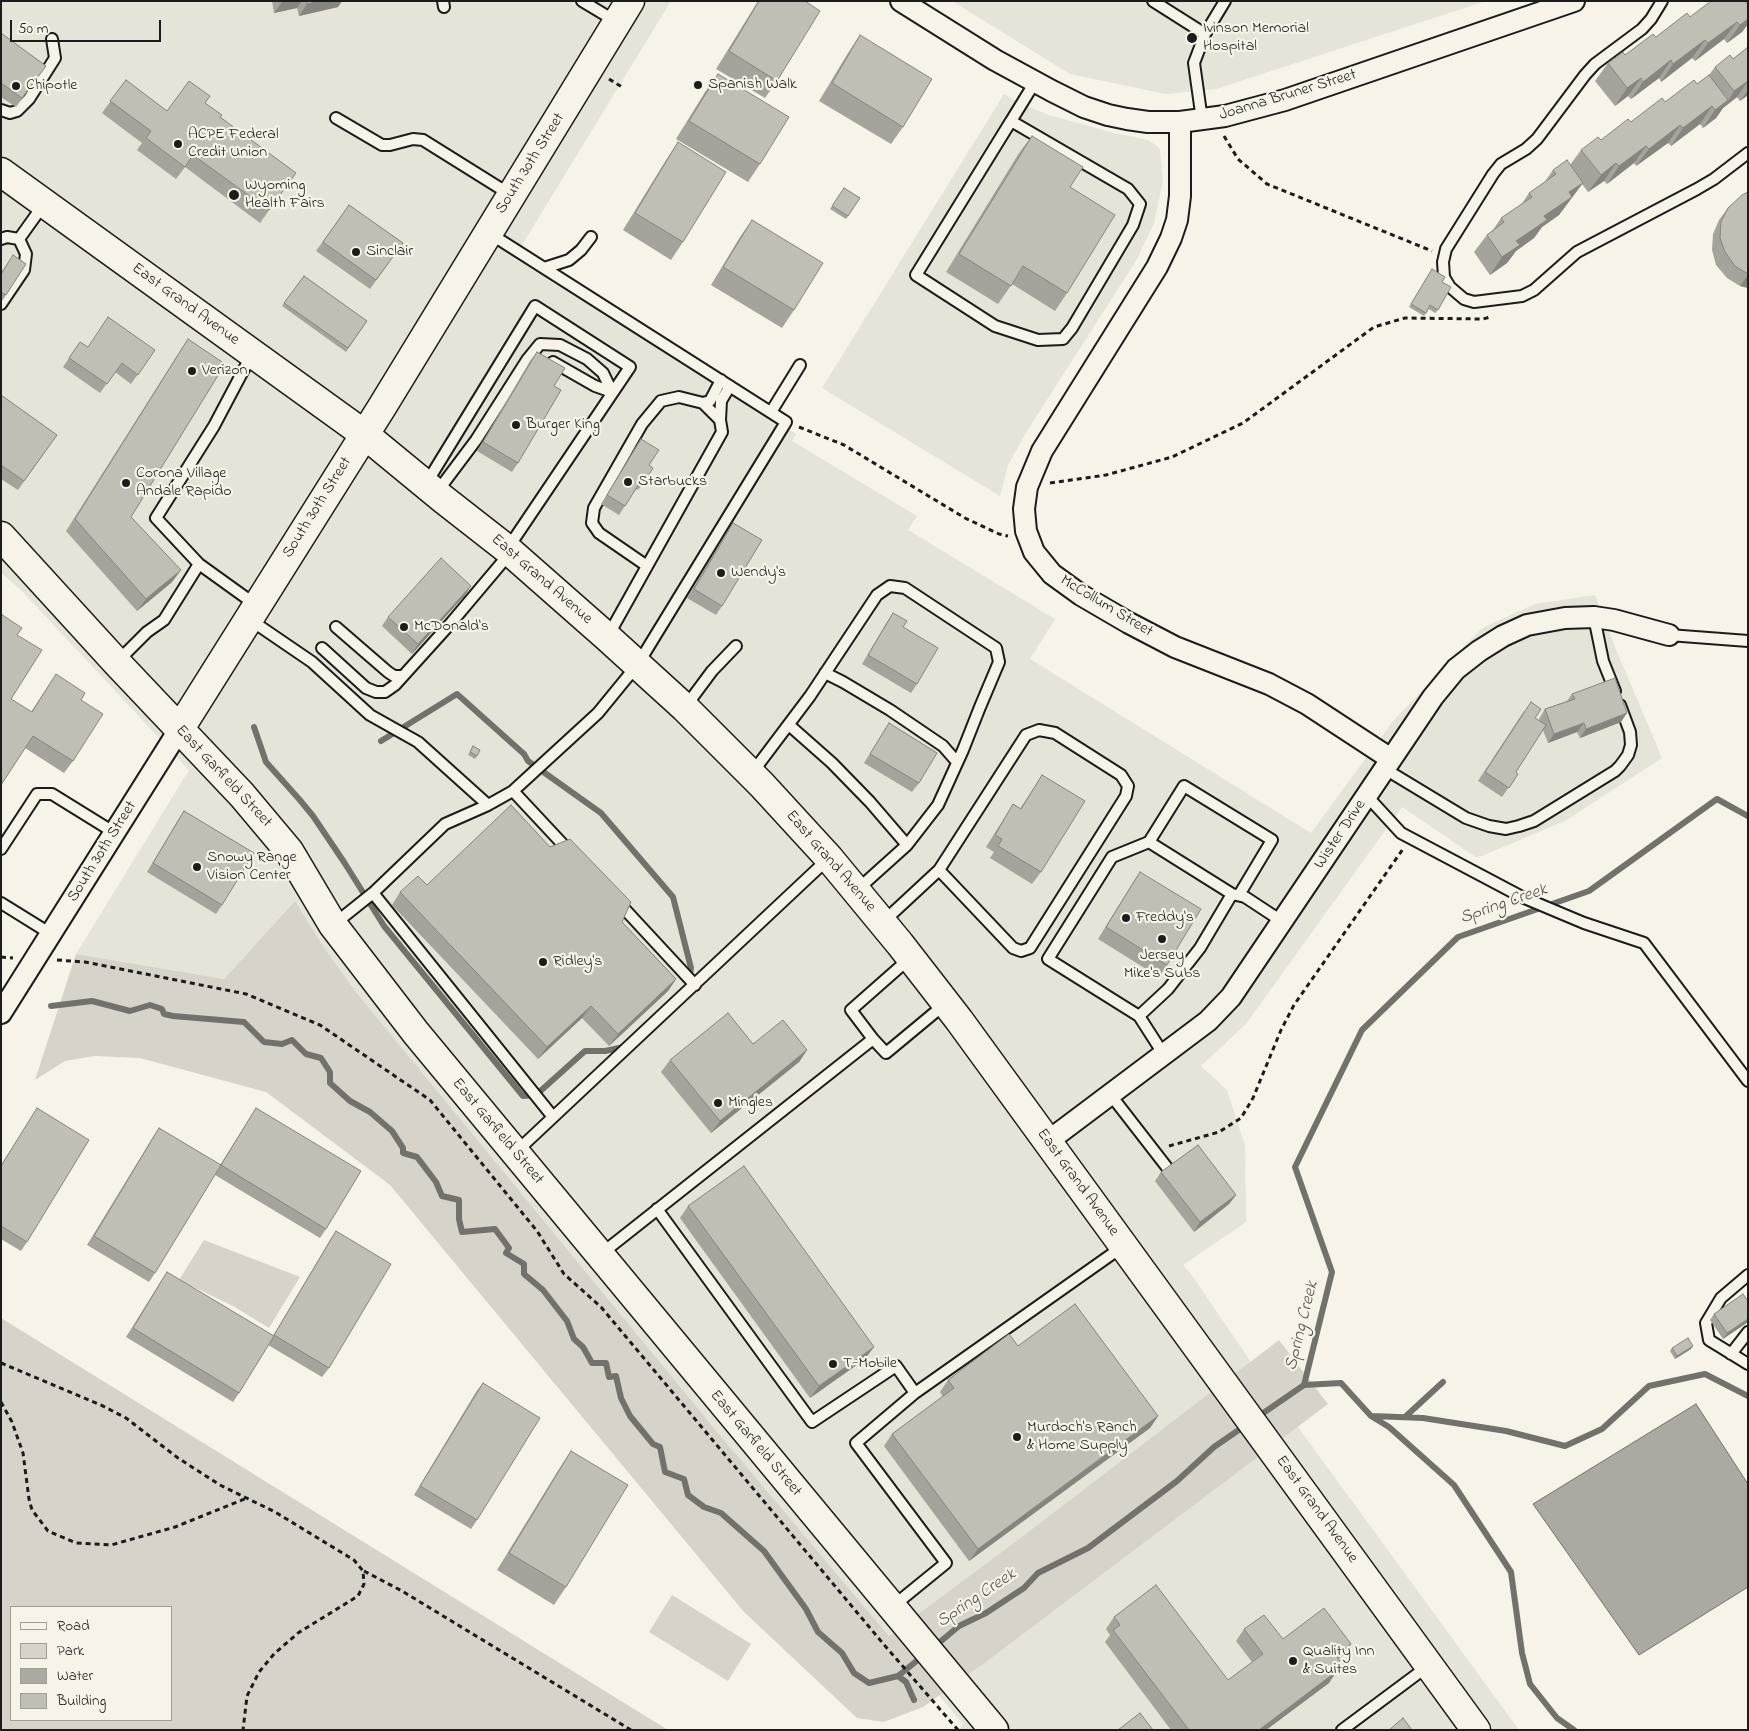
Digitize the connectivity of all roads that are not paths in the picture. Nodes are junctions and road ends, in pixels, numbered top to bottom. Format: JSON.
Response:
{"nodes":[{"id":1,"x":582,"y":1,"type":"edge"},
{"id":2,"x":901,"y":1,"type":"edge"},
{"id":3,"x":1153,"y":1,"type":"edge"},
{"id":4,"x":1225,"y":1,"type":"edge"},
{"id":5,"x":1574,"y":1,"type":"edge"},
{"id":6,"x":1662,"y":1,"type":"edge"},
{"id":7,"x":624,"y":12,"type":"edge"},
{"id":8,"x":1205,"y":34,"type":"junction"},
{"id":9,"x":52,"y":39,"type":"dead end"},
{"id":10,"x":1035,"y":82,"type":"junction"},
{"id":11,"x":1,"y":110,"type":"edge"},
{"id":12,"x":336,"y":118,"type":"dead end"},
{"id":13,"x":1208,"y":119,"type":"junction"},
{"id":14,"x":1011,"y":121,"type":"junction"},
{"id":15,"x":1180,"y":122,"type":"junction"},
{"id":16,"x":1748,"y":153,"type":"edge"},
{"id":17,"x":1,"y":172,"type":"edge"},
{"id":18,"x":511,"y":195,"type":"junction"},
{"id":19,"x":45,"y":203,"type":"junction"},
{"id":20,"x":488,"y":233,"type":"junction"},
{"id":21,"x":591,"y":237,"type":"dead end"},
{"id":22,"x":1,"y":239,"type":"edge"},
{"id":23,"x":19,"y":239,"type":"junction"},
{"id":24,"x":544,"y":268,"type":"junction"},
{"id":25,"x":1,"y":304,"type":"edge"},
{"id":26,"x":252,"y":353,"type":"junction"},
{"id":27,"x":532,"y":354,"type":"junction"},
{"id":28,"x":800,"y":365,"type":"dead end"},
{"id":29,"x":720,"y":380,"type":"junction"},
{"id":30,"x":730,"y":386,"type":"junction"},
{"id":31,"x":612,"y":392,"type":"junction"},
{"id":32,"x":703,"y":403,"type":"junction"},
{"id":33,"x":771,"y":412,"type":"junction"},
{"id":34,"x":720,"y":420,"type":"junction"},
{"id":35,"x":364,"y":434,"type":"junction"},
{"id":36,"x":431,"y":489,"type":"junction"},
{"id":37,"x":1,"y":536,"type":"edge"},
{"id":38,"x":509,"y":551,"type":"junction"},
{"id":39,"x":199,"y":564,"type":"junction"},
{"id":40,"x":647,"y":566,"type":"junction"},
{"id":41,"x":253,"y":612,"type":"junction"},
{"id":42,"x":1594,"y":617,"type":"junction"},
{"id":43,"x":336,"y":627,"type":"dead end"},
{"id":44,"x":1669,"y":635,"type":"joint"},
{"id":45,"x":607,"y":637,"type":"junction"},
{"id":46,"x":1748,"y":641,"type":"edge"},
{"id":47,"x":736,"y":646,"type":"dead end"},
{"id":48,"x":322,"y":648,"type":"dead end"},
{"id":49,"x":117,"y":663,"type":"junction"},
{"id":50,"x":638,"y":664,"type":"junction"},
{"id":51,"x":825,"y":673,"type":"junction"},
{"id":52,"x":402,"y":676,"type":"junction"},
{"id":53,"x":685,"y":708,"type":"junction"},
{"id":54,"x":789,"y":725,"type":"junction"},
{"id":55,"x":180,"y":730,"type":"junction"},
{"id":56,"x":958,"y":762,"type":"junction"},
{"id":57,"x":1388,"y":764,"type":"junction"},
{"id":58,"x":751,"y":774,"type":"junction"},
{"id":59,"x":513,"y":791,"type":"junction"},
{"id":60,"x":1367,"y":796,"type":"junction"},
{"id":61,"x":488,"y":805,"type":"junction"},
{"id":62,"x":114,"y":833,"type":"junction"},
{"id":63,"x":1148,"y":842,"type":"junction"},
{"id":64,"x":907,"y":844,"type":"junction"},
{"id":65,"x":1,"y":849,"type":"edge"},
{"id":66,"x":829,"y":858,"type":"junction"},
{"id":67,"x":580,"y":862,"type":"edge"},
{"id":68,"x":939,"y":870,"type":"junction"},
{"id":69,"x":856,"y":890,"type":"junction"},
{"id":70,"x":373,"y":893,"type":"junction"},
{"id":71,"x":1235,"y":895,"type":"junction"},
{"id":72,"x":612,"y":896,"type":"edge"},
{"id":73,"x":1,"y":903,"type":"edge"},
{"id":74,"x":1283,"y":922,"type":"junction"},
{"id":75,"x":882,"y":923,"type":"junction"},
{"id":76,"x":333,"y":925,"type":"junction"},
{"id":77,"x":51,"y":934,"type":"junction"},
{"id":78,"x":910,"y":958,"type":"junction"},
{"id":79,"x":695,"y":985,"type":"junction"},
{"id":80,"x":946,"y":1003,"type":"junction"},
{"id":81,"x":1,"y":1013,"type":"edge"},
{"id":82,"x":1140,"y":1016,"type":"junction"},
{"id":83,"x":874,"y":1039,"type":"junction"},
{"id":84,"x":1164,"y":1055,"type":"junction"},
{"id":85,"x":1748,"y":1082,"type":"edge"},
{"id":86,"x":1110,"y":1094,"type":"junction"},
{"id":87,"x":554,"y":1117,"type":"junction"},
{"id":88,"x":1046,"y":1142,"type":"junction"},
{"id":89,"x":515,"y":1153,"type":"junction"},
{"id":90,"x":1169,"y":1170,"type":"edge"},
{"id":91,"x":657,"y":1209,"type":"junction"},
{"id":92,"x":1123,"y":1246,"type":"junction"},
{"id":93,"x":599,"y":1255,"type":"junction"},
{"id":94,"x":1748,"y":1275,"type":"edge"},
{"id":95,"x":1748,"y":1332,"type":"edge"},
{"id":96,"x":1731,"y":1354,"type":"junction"},
{"id":97,"x":1748,"y":1364,"type":"edge"},
{"id":98,"x":915,"y":1393,"type":"junction"},
{"id":99,"x":898,"y":1617,"type":"junction"},
{"id":100,"x":1430,"y":1665,"type":"junction"},
{"id":101,"x":994,"y":1730,"type":"edge"},
{"id":102,"x":1342,"y":1730,"type":"edge"},
{"id":103,"x":1476,"y":1730,"type":"edge"}],
"edges":[{"from":1,"to":7,"type":"lane"},
{"from":2,"to":10,"type":"street","name":"Joanna Bruner Street"},
{"from":3,"to":8,"type":"lane"},
{"from":4,"to":8,"type":"lane"},
{"from":5,"to":13,"type":"street","name":"Joanna Bruner Street"},
{"from":6,"to":16,"type":"lane"},
{"from":7,"to":18,"type":"main road","name":"South 30th Street"},
{"from":8,"to":13,"type":"lane"},
{"from":9,"to":11,"type":"lane"},
{"from":10,"to":14,"type":"lane"},
{"from":10,"to":15,"type":"street","name":"Joanna Bruner Street"},
{"from":12,"to":18,"type":"lane"},
{"from":13,"to":15,"type":"street","name":"Joanna Bruner Street"},
{"from":14,"to":14,"type":"lane"},
{"from":15,"to":57,"type":"street","name":"McCollum Street"},
{"from":17,"to":19,"type":"main road","name":"East Grand Avenue"},
{"from":18,"to":20,"type":"main road","name":"South 30th Street"},
{"from":19,"to":23,"type":"lane"},
{"from":19,"to":26,"type":"main road","name":"East Grand Avenue"},
{"from":20,"to":24,"type":"lane"},
{"from":20,"to":35,"type":"main road","name":"South 30th Street"},
{"from":21,"to":24,"type":"lane"},
{"from":22,"to":23,"type":"lane"},
{"from":23,"to":25,"type":"lane"},
{"from":24,"to":29,"type":"lane"},
{"from":26,"to":35,"type":"main road","name":"East Grand Avenue"},
{"from":26,"to":39,"type":"lane"},
{"from":27,"to":31,"type":"lane"},
{"from":27,"to":31,"type":"lane"},
{"from":27,"to":36,"type":"lane"},
{"from":28,"to":33,"type":"lane"},
{"from":29,"to":30,"type":"lane"},
{"from":29,"to":32,"type":"lane"},
{"from":30,"to":33,"type":"lane"},
{"from":30,"to":34,"type":"lane"},
{"from":31,"to":36,"type":"lane"},
{"from":31,"to":38,"type":"lane"},
{"from":32,"to":34,"type":"lane"},
{"from":32,"to":40,"type":"lane"},
{"from":33,"to":50,"type":"lane"},
{"from":34,"to":40,"type":"lane"},
{"from":35,"to":36,"type":"main road","name":"East Grand Avenue"},
{"from":35,"to":41,"type":"main road","name":"South 30th Street"},
{"from":36,"to":38,"type":"main road","name":"East Grand Avenue"},
{"from":37,"to":49,"type":"main road","name":"East Garfield Street"},
{"from":38,"to":45,"type":"main road","name":"East Grand Avenue"},
{"from":38,"to":52,"type":"lane"},
{"from":39,"to":41,"type":"lane"},
{"from":39,"to":49,"type":"lane"},
{"from":40,"to":45,"type":"lane"},
{"from":41,"to":55,"type":"main road","name":"South 30th Street"},
{"from":41,"to":61,"type":"lane"},
{"from":42,"to":44,"type":"street","name":"Wister Drive"},
{"from":42,"to":57,"type":"street","name":"Wister Drive"},
{"from":42,"to":57,"type":"lane"},
{"from":43,"to":52,"type":"lane"},
{"from":44,"to":46,"type":"lane"},
{"from":45,"to":50,"type":"main road","name":"East Grand Avenue"},
{"from":47,"to":53,"type":"lane"},
{"from":48,"to":52,"type":"lane"},
{"from":49,"to":55,"type":"main road","name":"East Garfield Street"},
{"from":50,"to":53,"type":"main road","name":"East Grand Avenue"},
{"from":50,"to":59,"type":"lane"},
{"from":51,"to":54,"type":"lane"},
{"from":51,"to":56,"type":"lane"},
{"from":51,"to":56,"type":"lane"},
{"from":53,"to":58,"type":"main road","name":"East Grand Avenue"},
{"from":54,"to":58,"type":"lane"},
{"from":54,"to":64,"type":"lane"},
{"from":55,"to":62,"type":"street","name":"South 30th Street"},
{"from":55,"to":76,"type":"main road","name":"East Garfield Street"},
{"from":56,"to":64,"type":"lane"},
{"from":57,"to":60,"type":"street","name":"Wister Drive"},
{"from":58,"to":66,"type":"main road","name":"East Grand Avenue"},
{"from":59,"to":61,"type":"lane"},
{"from":59,"to":67,"type":"lane"},
{"from":60,"to":74,"type":"street","name":"Wister Drive"},
{"from":60,"to":85,"type":"lane"},
{"from":61,"to":70,"type":"lane"},
{"from":62,"to":65,"type":"lane"},
{"from":62,"to":77,"type":"street","name":"South 30th Street"},
{"from":63,"to":71,"type":"lane"},
{"from":63,"to":71,"type":"lane"},
{"from":63,"to":82,"type":"lane"},
{"from":64,"to":69,"type":"lane"},
{"from":66,"to":69,"type":"main road","name":"East Grand Avenue"},
{"from":66,"to":79,"type":"lane"},
{"from":68,"to":68,"type":"lane"},
{"from":68,"to":75,"type":"lane"},
{"from":69,"to":75,"type":"main road","name":"East Grand Avenue"},
{"from":70,"to":76,"type":"lane"},
{"from":70,"to":87,"type":"lane"},
{"from":71,"to":74,"type":"lane"},
{"from":71,"to":82,"type":"lane"},
{"from":72,"to":79,"type":"lane"},
{"from":73,"to":77,"type":"lane"},
{"from":74,"to":84,"type":"street","name":"Wister Drive"},
{"from":75,"to":78,"type":"main road","name":"East Grand Avenue"},
{"from":76,"to":89,"type":"main road","name":"East Garfield Street"},
{"from":77,"to":81,"type":"street","name":"South 30th Street"},
{"from":78,"to":80,"type":"main road","name":"East Grand Avenue"},
{"from":78,"to":83,"type":"lane"},
{"from":79,"to":87,"type":"lane"},
{"from":80,"to":83,"type":"lane"},
{"from":80,"to":88,"type":"main road","name":"East Grand Avenue"},
{"from":82,"to":84,"type":"lane"},
{"from":83,"to":91,"type":"lane"},
{"from":84,"to":86,"type":"street","name":"Wister Drive"},
{"from":86,"to":88,"type":"street","name":"Wister Drive"},
{"from":86,"to":90,"type":"lane"},
{"from":87,"to":89,"type":"lane"},
{"from":88,"to":92,"type":"main road","name":"East Grand Avenue"},
{"from":89,"to":93,"type":"main road","name":"East Garfield Street"},
{"from":91,"to":93,"type":"lane"},
{"from":91,"to":98,"type":"lane"},
{"from":92,"to":98,"type":"lane"},
{"from":92,"to":100,"type":"main road","name":"East Grand Avenue"},
{"from":93,"to":99,"type":"main road","name":"East Garfield Street"},
{"from":94,"to":96,"type":"lane"},
{"from":95,"to":96,"type":"lane"},
{"from":96,"to":97,"type":"lane"},
{"from":98,"to":99,"type":"lane"},
{"from":99,"to":101,"type":"main road","name":"East Garfield Street"},
{"from":100,"to":102,"type":"lane"},
{"from":100,"to":103,"type":"main road","name":"East Grand Avenue"}]}
